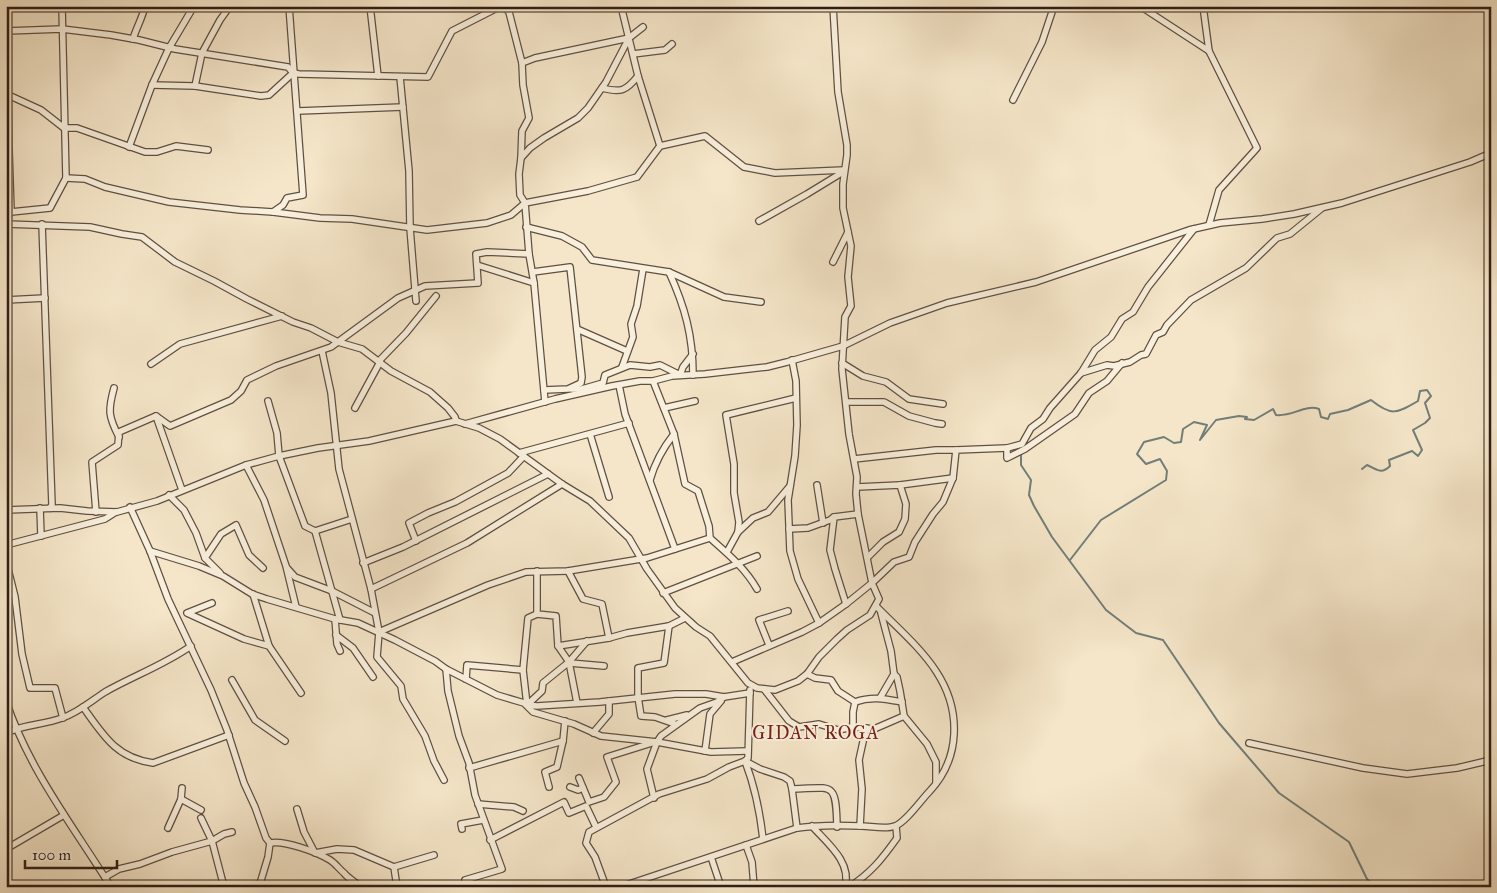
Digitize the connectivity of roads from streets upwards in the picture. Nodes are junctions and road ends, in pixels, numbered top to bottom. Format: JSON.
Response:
{"nodes":[{"id":1,"x":62,"y":6,"type":"edge"},
{"id":2,"x":145,"y":6,"type":"edge"},
{"id":3,"x":194,"y":6,"type":"edge"},
{"id":4,"x":230,"y":6,"type":"edge"},
{"id":5,"x":289,"y":6,"type":"edge"},
{"id":6,"x":370,"y":6,"type":"edge"},
{"id":7,"x":502,"y":6,"type":"edge"},
{"id":8,"x":622,"y":6,"type":"edge"},
{"id":9,"x":833,"y":6,"type":"edge"},
{"id":10,"x":1054,"y":6,"type":"edge"},
{"id":11,"x":1140,"y":6,"type":"edge"},
{"id":12,"x":1203,"y":6,"type":"edge"},
{"id":13,"x":643,"y":27,"type":"dead end"},
{"id":14,"x":62,"y":30,"type":"junction"},
{"id":15,"x":6,"y":31,"type":"edge"},
{"id":16,"x":629,"y":38,"type":"junction"},
{"id":17,"x":133,"y":39,"type":"junction"},
{"id":18,"x":672,"y":44,"type":"dead end"},
{"id":19,"x":169,"y":48,"type":"junction"},
{"id":20,"x":1209,"y":51,"type":"junction"},
{"id":21,"x":202,"y":53,"type":"junction"},
{"id":22,"x":633,"y":54,"type":"junction"},
{"id":23,"x":522,"y":63,"type":"junction"},
{"id":24,"x":293,"y":73,"type":"junction"},
{"id":25,"x":378,"y":76,"type":"junction"},
{"id":26,"x":638,"y":76,"type":"junction"},
{"id":27,"x":400,"y":77,"type":"junction"},
{"id":28,"x":152,"y":85,"type":"junction"},
{"id":29,"x":195,"y":86,"type":"junction"},
{"id":30,"x":602,"y":88,"type":"junction"},
{"id":31,"x":7,"y":94,"type":"edge"},
{"id":32,"x":1013,"y":100,"type":"dead end"},
{"id":33,"x":403,"y":107,"type":"junction"},
{"id":34,"x":298,"y":111,"type":"junction"},
{"id":35,"x":64,"y":128,"type":"junction"},
{"id":36,"x":660,"y":146,"type":"junction"},
{"id":37,"x":129,"y":147,"type":"junction"},
{"id":38,"x":8,"y":150,"type":"edge"},
{"id":39,"x":208,"y":150,"type":"dead end"},
{"id":40,"x":1491,"y":153,"type":"edge"},
{"id":41,"x":522,"y":158,"type":"junction"},
{"id":42,"x":844,"y":170,"type":"junction"},
{"id":43,"x":66,"y":178,"type":"junction"},
{"id":44,"x":525,"y":203,"type":"junction"},
{"id":45,"x":1324,"y":207,"type":"junction"},
{"id":46,"x":11,"y":212,"type":"junction"},
{"id":47,"x":273,"y":212,"type":"junction"},
{"id":48,"x":6,"y":218,"type":"edge"},
{"id":49,"x":759,"y":221,"type":"dead end"},
{"id":50,"x":6,"y":224,"type":"edge"},
{"id":51,"x":42,"y":224,"type":"junction"},
{"id":52,"x":1209,"y":225,"type":"junction"},
{"id":53,"x":526,"y":227,"type":"junction"},
{"id":54,"x":410,"y":228,"type":"junction"},
{"id":55,"x":1194,"y":229,"type":"junction"},
{"id":56,"x":848,"y":232,"type":"junction"},
{"id":57,"x":529,"y":254,"type":"junction"},
{"id":58,"x":833,"y":262,"type":"dead end"},
{"id":59,"x":477,"y":265,"type":"junction"},
{"id":60,"x":643,"y":270,"type":"junction"},
{"id":61,"x":533,"y":272,"type":"junction"},
{"id":62,"x":669,"y":272,"type":"junction"},
{"id":63,"x":534,"y":283,"type":"junction"},
{"id":64,"x":436,"y":296,"type":"dead end"},
{"id":65,"x":45,"y":298,"type":"junction"},
{"id":66,"x":6,"y":300,"type":"edge"},
{"id":67,"x":416,"y":301,"type":"dead end"},
{"id":68,"x":761,"y":302,"type":"dead end"},
{"id":69,"x":282,"y":316,"type":"junction"},
{"id":70,"x":577,"y":329,"type":"junction"},
{"id":71,"x":338,"y":342,"type":"junction"},
{"id":72,"x":843,"y":346,"type":"junction"},
{"id":73,"x":322,"y":351,"type":"junction"},
{"id":74,"x":628,"y":351,"type":"junction"},
{"id":75,"x":693,"y":354,"type":"junction"},
{"id":76,"x":792,"y":360,"type":"junction"},
{"id":77,"x":380,"y":362,"type":"junction"},
{"id":78,"x":842,"y":363,"type":"junction"},
{"id":79,"x":1122,"y":363,"type":"junction"},
{"id":80,"x":151,"y":364,"type":"dead end"},
{"id":81,"x":622,"y":367,"type":"junction"},
{"id":82,"x":1081,"y":373,"type":"junction"},
{"id":83,"x":680,"y":375,"type":"junction"},
{"id":84,"x":693,"y":375,"type":"junction"},
{"id":85,"x":653,"y":381,"type":"junction"},
{"id":86,"x":620,"y":385,"type":"junction"},
{"id":87,"x":114,"y":388,"type":"dead end"},
{"id":88,"x":568,"y":389,"type":"junction"},
{"id":89,"x":544,"y":390,"type":"junction"},
{"id":90,"x":796,"y":398,"type":"junction"},
{"id":91,"x":268,"y":401,"type":"dead end"},
{"id":92,"x":694,"y":401,"type":"dead end"},
{"id":93,"x":545,"y":402,"type":"junction"},
{"id":94,"x":847,"y":402,"type":"junction"},
{"id":95,"x":944,"y":404,"type":"dead end"},
{"id":96,"x":354,"y":408,"type":"dead end"},
{"id":97,"x":664,"y":408,"type":"junction"},
{"id":98,"x":156,"y":416,"type":"junction"},
{"id":99,"x":456,"y":421,"type":"junction"},
{"id":100,"x":629,"y":423,"type":"junction"},
{"id":101,"x":463,"y":424,"type":"junction"},
{"id":102,"x":942,"y":424,"type":"dead end"},
{"id":103,"x":590,"y":434,"type":"junction"},
{"id":104,"x":674,"y":434,"type":"junction"},
{"id":105,"x":119,"y":437,"type":"junction"},
{"id":106,"x":336,"y":445,"type":"junction"},
{"id":107,"x":1007,"y":448,"type":"junction"},
{"id":108,"x":956,"y":450,"type":"junction"},
{"id":109,"x":522,"y":455,"type":"junction"},
{"id":110,"x":279,"y":456,"type":"junction"},
{"id":111,"x":854,"y":459,"type":"junction"},
{"id":112,"x":246,"y":465,"type":"junction"},
{"id":113,"x":548,"y":474,"type":"junction"},
{"id":114,"x":953,"y":478,"type":"junction"},
{"id":115,"x":650,"y":482,"type":"junction"},
{"id":116,"x":562,"y":484,"type":"junction"},
{"id":117,"x":791,"y":484,"type":"junction"},
{"id":118,"x":817,"y":485,"type":"dead end"},
{"id":119,"x":900,"y":485,"type":"junction"},
{"id":120,"x":856,"y":487,"type":"junction"},
{"id":121,"x":182,"y":490,"type":"junction"},
{"id":122,"x":169,"y":495,"type":"junction"},
{"id":123,"x":609,"y":498,"type":"dead end"},
{"id":124,"x":130,"y":507,"type":"junction"},
{"id":125,"x":40,"y":508,"type":"junction"},
{"id":126,"x":50,"y":508,"type":"junction"},
{"id":127,"x":6,"y":510,"type":"edge"},
{"id":128,"x":96,"y":512,"type":"junction"},
{"id":129,"x":117,"y":512,"type":"junction"},
{"id":130,"x":858,"y":514,"type":"junction"},
{"id":131,"x":834,"y":517,"type":"junction"},
{"id":132,"x":352,"y":519,"type":"junction"},
{"id":133,"x":824,"y":523,"type":"junction"},
{"id":134,"x":789,"y":530,"type":"junction"},
{"id":135,"x":315,"y":531,"type":"junction"},
{"id":136,"x":738,"y":532,"type":"junction"},
{"id":137,"x":41,"y":536,"type":"junction"},
{"id":138,"x":710,"y":538,"type":"junction"},
{"id":139,"x":416,"y":541,"type":"junction"},
{"id":140,"x":6,"y":545,"type":"edge"},
{"id":141,"x":675,"y":549,"type":"junction"},
{"id":142,"x":150,"y":551,"type":"junction"},
{"id":143,"x":728,"y":552,"type":"junction"},
{"id":144,"x":757,"y":556,"type":"dead end"},
{"id":145,"x":868,"y":557,"type":"junction"},
{"id":146,"x":205,"y":558,"type":"junction"},
{"id":147,"x":640,"y":559,"type":"junction"},
{"id":148,"x":6,"y":561,"type":"edge"},
{"id":149,"x":363,"y":563,"type":"junction"},
{"id":150,"x":738,"y":563,"type":"junction"},
{"id":151,"x":286,"y":566,"type":"junction"},
{"id":152,"x":263,"y":568,"type":"dead end"},
{"id":153,"x":537,"y":571,"type":"junction"},
{"id":154,"x":568,"y":571,"type":"junction"},
{"id":155,"x":223,"y":576,"type":"junction"},
{"id":156,"x":872,"y":583,"type":"junction"},
{"id":157,"x":757,"y":588,"type":"dead end"},
{"id":158,"x":371,"y":589,"type":"junction"},
{"id":159,"x":332,"y":591,"type":"junction"},
{"id":160,"x":663,"y":593,"type":"junction"},
{"id":161,"x":253,"y":594,"type":"junction"},
{"id":162,"x":212,"y":603,"type":"dead end"},
{"id":163,"x":846,"y":604,"type":"junction"},
{"id":164,"x":296,"y":607,"type":"junction"},
{"id":165,"x":879,"y":608,"type":"junction"},
{"id":166,"x":788,"y":611,"type":"dead end"},
{"id":167,"x":375,"y":613,"type":"junction"},
{"id":168,"x":537,"y":614,"type":"junction"},
{"id":169,"x":685,"y":618,"type":"junction"},
{"id":170,"x":337,"y":620,"type":"junction"},
{"id":171,"x":819,"y":623,"type":"junction"},
{"id":172,"x":669,"y":626,"type":"junction"},
{"id":173,"x":378,"y":632,"type":"junction"},
{"id":174,"x":336,"y":635,"type":"junction"},
{"id":175,"x":610,"y":638,"type":"junction"},
{"id":176,"x":588,"y":641,"type":"junction"},
{"id":177,"x":769,"y":645,"type":"junction"},
{"id":178,"x":190,"y":646,"type":"junction"},
{"id":179,"x":269,"y":646,"type":"junction"},
{"id":180,"x":558,"y":646,"type":"junction"},
{"id":181,"x":340,"y":651,"type":"dead end"},
{"id":182,"x":732,"y":662,"type":"junction"},
{"id":183,"x":569,"y":663,"type":"junction"},
{"id":184,"x":604,"y":666,"type":"dead end"},
{"id":185,"x":446,"y":669,"type":"junction"},
{"id":186,"x":523,"y":670,"type":"junction"},
{"id":187,"x":807,"y":674,"type":"junction"},
{"id":188,"x":894,"y":674,"type":"junction"},
{"id":189,"x":373,"y":677,"type":"dead end"},
{"id":190,"x":466,"y":679,"type":"junction"},
{"id":191,"x":232,"y":680,"type":"dead end"},
{"id":192,"x":748,"y":683,"type":"junction"},
{"id":193,"x":764,"y":689,"type":"junction"},
{"id":194,"x":301,"y":693,"type":"dead end"},
{"id":195,"x":750,"y":693,"type":"junction"},
{"id":196,"x":638,"y":697,"type":"junction"},
{"id":197,"x":724,"y":697,"type":"junction"},
{"id":198,"x":880,"y":698,"type":"junction"},
{"id":199,"x":6,"y":701,"type":"edge"},
{"id":200,"x":609,"y":701,"type":"junction"},
{"id":201,"x":855,"y":702,"type":"junction"},
{"id":202,"x":902,"y":702,"type":"junction"},
{"id":203,"x":577,"y":703,"type":"junction"},
{"id":204,"x":527,"y":705,"type":"junction"},
{"id":205,"x":83,"y":707,"type":"junction"},
{"id":206,"x":689,"y":714,"type":"junction"},
{"id":207,"x":904,"y":716,"type":"junction"},
{"id":208,"x":63,"y":718,"type":"junction"},
{"id":209,"x":667,"y":720,"type":"junction"},
{"id":210,"x":565,"y":721,"type":"junction"},
{"id":211,"x":675,"y":724,"type":"junction"},
{"id":212,"x":15,"y":728,"type":"junction"},
{"id":213,"x":853,"y":728,"type":"junction"},
{"id":214,"x":866,"y":728,"type":"junction"},
{"id":215,"x":6,"y":733,"type":"edge"},
{"id":216,"x":592,"y":733,"type":"junction"},
{"id":217,"x":228,"y":735,"type":"junction"},
{"id":218,"x":285,"y":741,"type":"dead end"},
{"id":219,"x":563,"y":741,"type":"junction"},
{"id":220,"x":657,"y":742,"type":"junction"},
{"id":221,"x":1249,"y":743,"type":"dead end"},
{"id":222,"x":705,"y":751,"type":"junction"},
{"id":223,"x":747,"y":751,"type":"junction"},
{"id":224,"x":1491,"y":760,"type":"edge"},
{"id":225,"x":745,"y":762,"type":"junction"},
{"id":226,"x":470,"y":768,"type":"junction"},
{"id":227,"x":579,"y":778,"type":"dead end"},
{"id":228,"x":444,"y":780,"type":"dead end"},
{"id":229,"x":936,"y":784,"type":"junction"},
{"id":230,"x":549,"y":787,"type":"dead end"},
{"id":231,"x":570,"y":787,"type":"dead end"},
{"id":232,"x":182,"y":788,"type":"dead end"},
{"id":233,"x":583,"y":788,"type":"junction"},
{"id":234,"x":792,"y":790,"type":"junction"},
{"id":235,"x":654,"y":798,"type":"junction"},
{"id":236,"x":181,"y":799,"type":"junction"},
{"id":237,"x":478,"y":804,"type":"junction"},
{"id":238,"x":587,"y":804,"type":"junction"},
{"id":239,"x":297,"y":809,"type":"dead end"},
{"id":240,"x":201,"y":810,"type":"dead end"},
{"id":241,"x":523,"y":811,"type":"dead end"},
{"id":242,"x":64,"y":815,"type":"junction"},
{"id":243,"x":201,"y":818,"type":"dead end"},
{"id":244,"x":483,"y":820,"type":"junction"},
{"id":245,"x":812,"y":826,"type":"junction"},
{"id":246,"x":860,"y":826,"type":"junction"},
{"id":247,"x":896,"y":826,"type":"junction"},
{"id":248,"x":596,"y":827,"type":"junction"},
{"id":249,"x":836,"y":827,"type":"junction"},
{"id":250,"x":168,"y":828,"type":"dead end"},
{"id":251,"x":797,"y":828,"type":"junction"},
{"id":252,"x":462,"y":829,"type":"dead end"},
{"id":253,"x":232,"y":832,"type":"dead end"},
{"id":254,"x":763,"y":839,"type":"junction"},
{"id":255,"x":490,"y":840,"type":"junction"},
{"id":256,"x":212,"y":841,"type":"junction"},
{"id":257,"x":270,"y":843,"type":"junction"},
{"id":258,"x":746,"y":845,"type":"junction"},
{"id":259,"x":6,"y":850,"type":"edge"},
{"id":260,"x":315,"y":853,"type":"junction"},
{"id":261,"x":434,"y":855,"type":"dead end"},
{"id":262,"x":711,"y":857,"type":"junction"},
{"id":263,"x":394,"y":867,"type":"junction"},
{"id":264,"x":105,"y":877,"type":"junction"},
{"id":265,"x":641,"y":880,"type":"junction"},
{"id":266,"x":111,"y":887,"type":"edge"},
{"id":267,"x":224,"y":887,"type":"edge"},
{"id":268,"x":259,"y":887,"type":"edge"},
{"id":269,"x":356,"y":887,"type":"edge"},
{"id":270,"x":397,"y":887,"type":"edge"},
{"id":271,"x":466,"y":887,"type":"edge"},
{"id":272,"x":606,"y":887,"type":"edge"},
{"id":273,"x":620,"y":887,"type":"edge"},
{"id":274,"x":643,"y":887,"type":"edge"},
{"id":275,"x":721,"y":887,"type":"edge"},
{"id":276,"x":754,"y":887,"type":"edge"},
{"id":277,"x":845,"y":887,"type":"edge"},
{"id":278,"x":849,"y":887,"type":"edge"}],
"edges":[{"from":1,"to":14,"type":"street"},
{"from":2,"to":17,"type":"street"},
{"from":3,"to":19,"type":"street"},
{"from":4,"to":21,"type":"street"},
{"from":5,"to":24,"type":"street"},
{"from":6,"to":25,"type":"street"},
{"from":7,"to":23,"type":"street"},
{"from":7,"to":27,"type":"street"},
{"from":8,"to":16,"type":"street"},
{"from":9,"to":42,"type":"street"},
{"from":10,"to":32,"type":"street"},
{"from":11,"to":20,"type":"street"},
{"from":12,"to":20,"type":"street"},
{"from":13,"to":16,"type":"street"},
{"from":14,"to":15,"type":"street"},
{"from":14,"to":17,"type":"street"},
{"from":14,"to":35,"type":"street"},
{"from":16,"to":22,"type":"street"},
{"from":16,"to":23,"type":"street"},
{"from":16,"to":30,"type":"street"},
{"from":17,"to":19,"type":"street"},
{"from":18,"to":22,"type":"street"},
{"from":19,"to":21,"type":"street"},
{"from":19,"to":28,"type":"street"},
{"from":20,"to":52,"type":"street"},
{"from":21,"to":24,"type":"street"},
{"from":21,"to":29,"type":"street"},
{"from":22,"to":26,"type":"street"},
{"from":23,"to":41,"type":"street"},
{"from":24,"to":25,"type":"street"},
{"from":24,"to":29,"type":"street"},
{"from":24,"to":34,"type":"street"},
{"from":25,"to":27,"type":"street"},
{"from":26,"to":30,"type":"street"},
{"from":26,"to":36,"type":"street"},
{"from":27,"to":33,"type":"street"},
{"from":28,"to":29,"type":"street"},
{"from":28,"to":37,"type":"street"},
{"from":30,"to":41,"type":"street"},
{"from":31,"to":35,"type":"street"},
{"from":31,"to":38,"type":"street"},
{"from":33,"to":34,"type":"street"},
{"from":33,"to":54,"type":"street"},
{"from":34,"to":47,"type":"street"},
{"from":35,"to":37,"type":"street"},
{"from":35,"to":43,"type":"street"},
{"from":36,"to":42,"type":"street"},
{"from":36,"to":44,"type":"street"},
{"from":37,"to":39,"type":"street"},
{"from":38,"to":46,"type":"street"},
{"from":40,"to":45,"type":"street"},
{"from":41,"to":44,"type":"street"},
{"from":42,"to":49,"type":"street"},
{"from":42,"to":56,"type":"street"},
{"from":43,"to":46,"type":"street"},
{"from":43,"to":47,"type":"street"},
{"from":44,"to":53,"type":"street"},
{"from":44,"to":54,"type":"street"},
{"from":45,"to":52,"type":"street"},
{"from":45,"to":79,"type":"street"},
{"from":46,"to":48,"type":"street"},
{"from":47,"to":54,"type":"street"},
{"from":50,"to":51,"type":"street"},
{"from":51,"to":65,"type":"street"},
{"from":51,"to":69,"type":"street"},
{"from":52,"to":55,"type":"street"},
{"from":53,"to":57,"type":"street"},
{"from":53,"to":60,"type":"street"},
{"from":54,"to":67,"type":"street"},
{"from":55,"to":72,"type":"street"},
{"from":55,"to":82,"type":"street"},
{"from":56,"to":58,"type":"street"},
{"from":56,"to":72,"type":"street"},
{"from":57,"to":59,"type":"street"},
{"from":57,"to":61,"type":"street"},
{"from":59,"to":63,"type":"street"},
{"from":59,"to":71,"type":"street"},
{"from":60,"to":62,"type":"street"},
{"from":60,"to":74,"type":"street"},
{"from":61,"to":63,"type":"street"},
{"from":61,"to":70,"type":"street"},
{"from":62,"to":68,"type":"street"},
{"from":62,"to":75,"type":"street"},
{"from":63,"to":89,"type":"street"},
{"from":64,"to":77,"type":"street"},
{"from":65,"to":66,"type":"street"},
{"from":65,"to":126,"type":"street"},
{"from":69,"to":71,"type":"street"},
{"from":69,"to":80,"type":"street"},
{"from":70,"to":74,"type":"street"},
{"from":70,"to":88,"type":"street"},
{"from":71,"to":73,"type":"street"},
{"from":71,"to":77,"type":"street"},
{"from":72,"to":76,"type":"street"},
{"from":72,"to":78,"type":"street"},
{"from":73,"to":98,"type":"street"},
{"from":73,"to":106,"type":"street"},
{"from":74,"to":81,"type":"street"},
{"from":75,"to":83,"type":"street"},
{"from":75,"to":84,"type":"street"},
{"from":76,"to":84,"type":"street"},
{"from":76,"to":90,"type":"street"},
{"from":77,"to":96,"type":"street"},
{"from":77,"to":99,"type":"street"},
{"from":78,"to":94,"type":"street"},
{"from":78,"to":95,"type":"street"},
{"from":79,"to":82,"type":"street"},
{"from":79,"to":107,"type":"street"},
{"from":81,"to":83,"type":"street"},
{"from":81,"to":88,"type":"street"},
{"from":82,"to":107,"type":"street"},
{"from":83,"to":84,"type":"street"},
{"from":83,"to":85,"type":"street"},
{"from":85,"to":86,"type":"street"},
{"from":85,"to":97,"type":"street"},
{"from":86,"to":93,"type":"street"},
{"from":86,"to":100,"type":"street"},
{"from":87,"to":105,"type":"street"},
{"from":88,"to":89,"type":"street"},
{"from":89,"to":93,"type":"street"},
{"from":90,"to":117,"type":"street"},
{"from":90,"to":136,"type":"street"},
{"from":91,"to":110,"type":"street"},
{"from":92,"to":97,"type":"street"},
{"from":93,"to":101,"type":"street"},
{"from":94,"to":102,"type":"street"},
{"from":94,"to":111,"type":"street"},
{"from":97,"to":104,"type":"street"},
{"from":98,"to":105,"type":"street"},
{"from":98,"to":121,"type":"street"},
{"from":99,"to":101,"type":"street"},
{"from":99,"to":106,"type":"street"},
{"from":100,"to":103,"type":"street"},
{"from":100,"to":115,"type":"street"},
{"from":101,"to":109,"type":"street"},
{"from":103,"to":109,"type":"street"},
{"from":103,"to":123,"type":"street"},
{"from":104,"to":115,"type":"street"},
{"from":104,"to":138,"type":"street"},
{"from":105,"to":128,"type":"street"},
{"from":106,"to":110,"type":"street"},
{"from":106,"to":132,"type":"street"},
{"from":107,"to":108,"type":"street"},
{"from":108,"to":111,"type":"street"},
{"from":108,"to":114,"type":"street"},
{"from":109,"to":113,"type":"street"},
{"from":109,"to":139,"type":"street"},
{"from":110,"to":112,"type":"street"},
{"from":110,"to":135,"type":"street"},
{"from":111,"to":120,"type":"street"},
{"from":112,"to":121,"type":"street"},
{"from":112,"to":151,"type":"street"},
{"from":113,"to":116,"type":"street"},
{"from":113,"to":139,"type":"street"},
{"from":114,"to":119,"type":"street"},
{"from":114,"to":156,"type":"street"},
{"from":115,"to":141,"type":"street"},
{"from":116,"to":147,"type":"street"},
{"from":116,"to":158,"type":"street"},
{"from":117,"to":134,"type":"street"},
{"from":117,"to":136,"type":"street"},
{"from":118,"to":133,"type":"street"},
{"from":119,"to":120,"type":"street"},
{"from":119,"to":145,"type":"street"},
{"from":120,"to":130,"type":"street"},
{"from":121,"to":122,"type":"street"},
{"from":122,"to":124,"type":"street"},
{"from":122,"to":146,"type":"street"},
{"from":124,"to":129,"type":"street"},
{"from":124,"to":142,"type":"street"},
{"from":125,"to":126,"type":"street"},
{"from":125,"to":127,"type":"street"},
{"from":125,"to":137,"type":"street"},
{"from":126,"to":128,"type":"street"},
{"from":128,"to":129,"type":"street"},
{"from":129,"to":137,"type":"street"},
{"from":130,"to":131,"type":"street"},
{"from":130,"to":145,"type":"street"},
{"from":131,"to":133,"type":"street"},
{"from":131,"to":163,"type":"street"},
{"from":132,"to":135,"type":"street"},
{"from":132,"to":149,"type":"street"},
{"from":133,"to":134,"type":"street"},
{"from":134,"to":171,"type":"street"},
{"from":135,"to":159,"type":"street"},
{"from":136,"to":143,"type":"street"},
{"from":137,"to":140,"type":"street"},
{"from":138,"to":141,"type":"street"},
{"from":138,"to":143,"type":"street"},
{"from":139,"to":149,"type":"street"},
{"from":141,"to":147,"type":"street"},
{"from":142,"to":155,"type":"street"},
{"from":142,"to":178,"type":"street"},
{"from":143,"to":150,"type":"street"},
{"from":144,"to":150,"type":"street"},
{"from":145,"to":156,"type":"street"},
{"from":146,"to":152,"type":"street"},
{"from":146,"to":155,"type":"street"},
{"from":147,"to":154,"type":"street"},
{"from":147,"to":160,"type":"street"},
{"from":148,"to":208,"type":"street"},
{"from":149,"to":158,"type":"street"},
{"from":150,"to":157,"type":"street"},
{"from":150,"to":160,"type":"street"},
{"from":151,"to":159,"type":"street"},
{"from":151,"to":164,"type":"street"},
{"from":153,"to":154,"type":"street"},
{"from":153,"to":168,"type":"street"},
{"from":153,"to":173,"type":"street"},
{"from":154,"to":175,"type":"street"},
{"from":155,"to":161,"type":"street"},
{"from":156,"to":163,"type":"street"},
{"from":156,"to":165,"type":"street"},
{"from":158,"to":167,"type":"street"},
{"from":159,"to":167,"type":"street"},
{"from":159,"to":170,"type":"street"},
{"from":160,"to":169,"type":"street"},
{"from":161,"to":164,"type":"street"},
{"from":161,"to":179,"type":"street"},
{"from":162,"to":179,"type":"street"},
{"from":163,"to":171,"type":"street"},
{"from":164,"to":170,"type":"street"},
{"from":165,"to":187,"type":"street"},
{"from":165,"to":188,"type":"street"},
{"from":165,"to":229,"type":"street"},
{"from":166,"to":177,"type":"street"},
{"from":167,"to":173,"type":"street"},
{"from":168,"to":180,"type":"street"},
{"from":168,"to":186,"type":"street"},
{"from":169,"to":172,"type":"street"},
{"from":169,"to":182,"type":"street"},
{"from":170,"to":173,"type":"street"},
{"from":170,"to":174,"type":"street"},
{"from":171,"to":177,"type":"street"},
{"from":172,"to":175,"type":"street"},
{"from":172,"to":196,"type":"street"},
{"from":173,"to":185,"type":"street"},
{"from":173,"to":228,"type":"street"},
{"from":174,"to":181,"type":"street"},
{"from":174,"to":189,"type":"street"},
{"from":175,"to":176,"type":"street"},
{"from":176,"to":180,"type":"street"},
{"from":176,"to":183,"type":"street"},
{"from":177,"to":182,"type":"street"},
{"from":178,"to":205,"type":"street"},
{"from":178,"to":217,"type":"street"},
{"from":179,"to":194,"type":"street"},
{"from":180,"to":183,"type":"street"},
{"from":182,"to":192,"type":"street"},
{"from":183,"to":184,"type":"street"},
{"from":183,"to":203,"type":"street"},
{"from":183,"to":204,"type":"street"},
{"from":185,"to":190,"type":"street"},
{"from":185,"to":226,"type":"street"},
{"from":186,"to":190,"type":"street"},
{"from":186,"to":204,"type":"street"},
{"from":187,"to":193,"type":"street"},
{"from":187,"to":201,"type":"street"},
{"from":188,"to":198,"type":"street"},
{"from":188,"to":202,"type":"street"},
{"from":190,"to":204,"type":"street"},
{"from":191,"to":218,"type":"street"},
{"from":192,"to":193,"type":"street"},
{"from":192,"to":195,"type":"street"},
{"from":193,"to":213,"type":"street"},
{"from":195,"to":197,"type":"street"},
{"from":195,"to":223,"type":"street"},
{"from":196,"to":197,"type":"street"},
{"from":196,"to":200,"type":"street"},
{"from":196,"to":209,"type":"street"},
{"from":197,"to":206,"type":"street"},
{"from":197,"to":222,"type":"street"},
{"from":198,"to":201,"type":"street"},
{"from":198,"to":202,"type":"street"},
{"from":199,"to":212,"type":"street"},
{"from":200,"to":203,"type":"street"},
{"from":200,"to":216,"type":"street"},
{"from":201,"to":213,"type":"street"},
{"from":202,"to":207,"type":"street"},
{"from":203,"to":204,"type":"street"},
{"from":204,"to":210,"type":"street"},
{"from":205,"to":208,"type":"street"},
{"from":205,"to":217,"type":"street"},
{"from":206,"to":209,"type":"street"},
{"from":206,"to":211,"type":"street"},
{"from":207,"to":214,"type":"street"},
{"from":207,"to":229,"type":"street"},
{"from":208,"to":212,"type":"street"},
{"from":209,"to":211,"type":"street"},
{"from":210,"to":216,"type":"street"},
{"from":210,"to":219,"type":"street"},
{"from":211,"to":220,"type":"street"},
{"from":212,"to":215,"type":"street"},
{"from":212,"to":242,"type":"street"},
{"from":213,"to":214,"type":"street"},
{"from":214,"to":246,"type":"street"},
{"from":216,"to":220,"type":"street"},
{"from":217,"to":257,"type":"street"},
{"from":219,"to":226,"type":"street"},
{"from":219,"to":230,"type":"street"},
{"from":220,"to":222,"type":"street"},
{"from":220,"to":235,"type":"street"},
{"from":220,"to":238,"type":"street"},
{"from":221,"to":224,"type":"street"},
{"from":222,"to":223,"type":"street"},
{"from":223,"to":225,"type":"street"},
{"from":225,"to":234,"type":"street"},
{"from":225,"to":235,"type":"street"},
{"from":225,"to":254,"type":"street"},
{"from":226,"to":237,"type":"street"},
{"from":227,"to":233,"type":"street"},
{"from":229,"to":247,"type":"street"},
{"from":231,"to":233,"type":"street"},
{"from":232,"to":236,"type":"street"},
{"from":233,"to":238,"type":"street"},
{"from":234,"to":249,"type":"street"},
{"from":234,"to":251,"type":"street"},
{"from":235,"to":248,"type":"street"},
{"from":236,"to":240,"type":"street"},
{"from":236,"to":250,"type":"street"},
{"from":237,"to":241,"type":"street"},
{"from":237,"to":244,"type":"street"},
{"from":238,"to":248,"type":"street"},
{"from":238,"to":255,"type":"street"},
{"from":239,"to":260,"type":"street"},
{"from":242,"to":259,"type":"street"},
{"from":242,"to":264,"type":"street"},
{"from":243,"to":256,"type":"street"},
{"from":244,"to":252,"type":"street"},
{"from":244,"to":255,"type":"street"},
{"from":245,"to":249,"type":"street"},
{"from":245,"to":251,"type":"street"},
{"from":245,"to":277,"type":"street"},
{"from":246,"to":247,"type":"street"},
{"from":246,"to":249,"type":"street"},
{"from":247,"to":278,"type":"street"},
{"from":248,"to":272,"type":"street"},
{"from":251,"to":254,"type":"street"},
{"from":253,"to":256,"type":"street"},
{"from":254,"to":258,"type":"street"},
{"from":255,"to":271,"type":"street"},
{"from":256,"to":264,"type":"street"},
{"from":256,"to":267,"type":"street"},
{"from":257,"to":260,"type":"street"},
{"from":257,"to":268,"type":"street"},
{"from":258,"to":262,"type":"street"},
{"from":258,"to":276,"type":"street"},
{"from":260,"to":263,"type":"street"},
{"from":260,"to":269,"type":"street"},
{"from":261,"to":263,"type":"street"},
{"from":262,"to":265,"type":"street"},
{"from":262,"to":275,"type":"street"},
{"from":263,"to":270,"type":"street"},
{"from":264,"to":266,"type":"street"},
{"from":265,"to":273,"type":"street"},
{"from":265,"to":274,"type":"street"}]}
